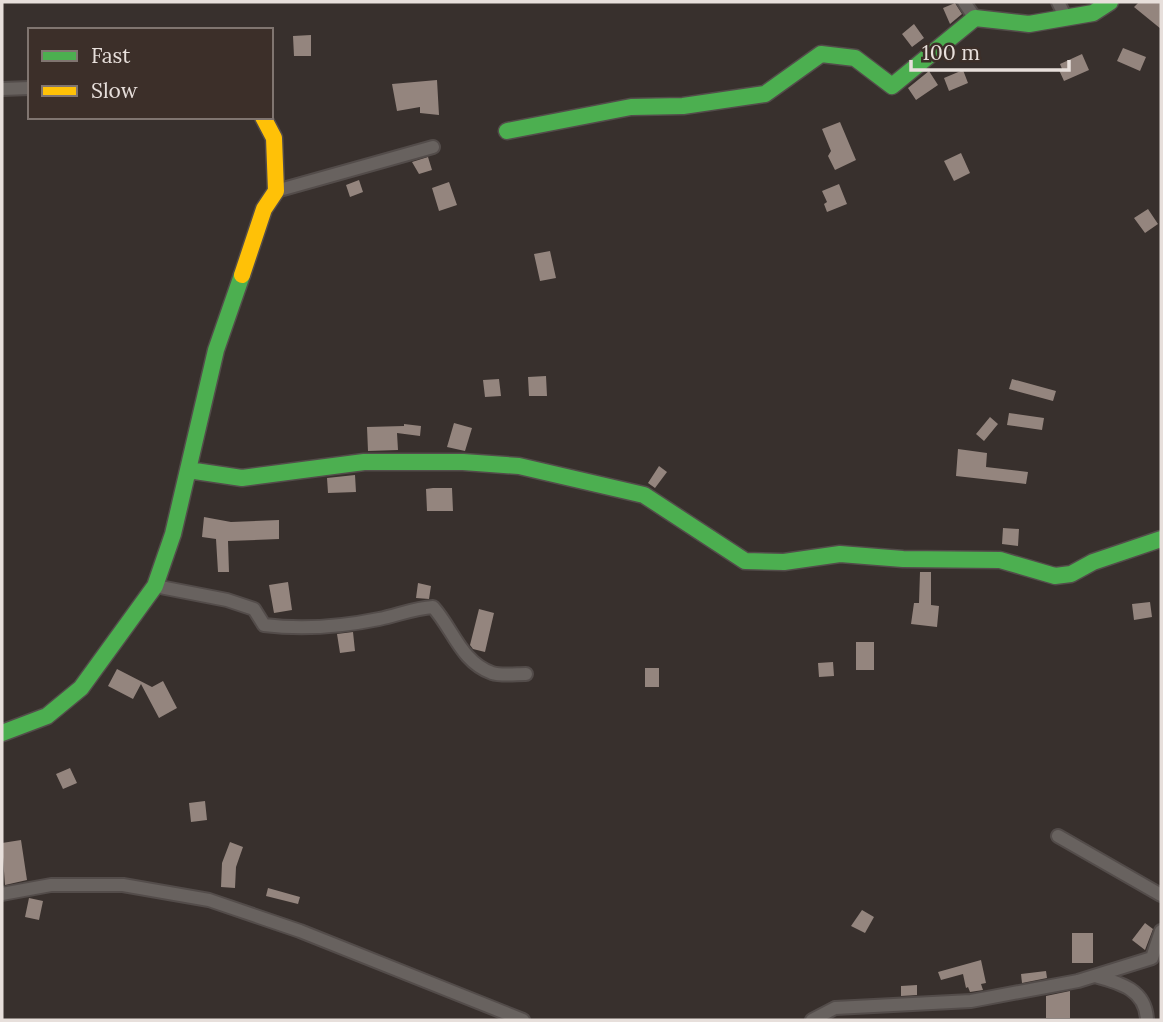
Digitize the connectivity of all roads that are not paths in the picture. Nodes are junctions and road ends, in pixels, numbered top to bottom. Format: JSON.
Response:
{"nodes":[{"id":1,"x":964,"y":2,"type":"edge"},
{"id":2,"x":1058,"y":2,"type":"edge"},
{"id":3,"x":1110,"y":2,"type":"edge"},
{"id":4,"x":975,"y":18,"type":"junction"},
{"id":5,"x":1066,"y":18,"type":"junction"},
{"id":6,"x":28,"y":88,"type":"edge"},
{"id":7,"x":2,"y":89,"type":"edge"},
{"id":8,"x":264,"y":119,"type":"edge"},
{"id":9,"x":507,"y":131,"type":"dead end"},
{"id":10,"x":433,"y":147,"type":"dead end"},
{"id":11,"x":276,"y":191,"type":"junction"},
{"id":12,"x":188,"y":470,"type":"junction"},
{"id":13,"x":1161,"y":539,"type":"edge"},
{"id":14,"x":155,"y":586,"type":"junction"},
{"id":15,"x":526,"y":674,"type":"dead end"},
{"id":16,"x":2,"y":733,"type":"edge"},
{"id":17,"x":1058,"y":836,"type":"dead end"},
{"id":18,"x":2,"y":894,"type":"edge"},
{"id":19,"x":1161,"y":895,"type":"edge"},
{"id":20,"x":1161,"y":931,"type":"edge"},
{"id":21,"x":1094,"y":976,"type":"junction"},
{"id":22,"x":523,"y":1020,"type":"edge"},
{"id":23,"x":812,"y":1020,"type":"edge"},
{"id":24,"x":1147,"y":1020,"type":"edge"}],
"edges":[{"from":1,"to":4,"type":"street"},
{"from":2,"to":5,"type":"street"},
{"from":3,"to":5,"type":"street"},
{"from":4,"to":5,"type":"street"},
{"from":4,"to":9,"type":"street"},
{"from":6,"to":7,"type":"street"},
{"from":8,"to":11,"type":"street"},
{"from":10,"to":11,"type":"street"},
{"from":11,"to":12,"type":"street"},
{"from":12,"to":13,"type":"street"},
{"from":12,"to":14,"type":"street"},
{"from":14,"to":15,"type":"street"},
{"from":14,"to":16,"type":"street"},
{"from":17,"to":19,"type":"street"},
{"from":18,"to":22,"type":"street"},
{"from":20,"to":21,"type":"street"},
{"from":21,"to":23,"type":"street"},
{"from":21,"to":24,"type":"street"}]}
